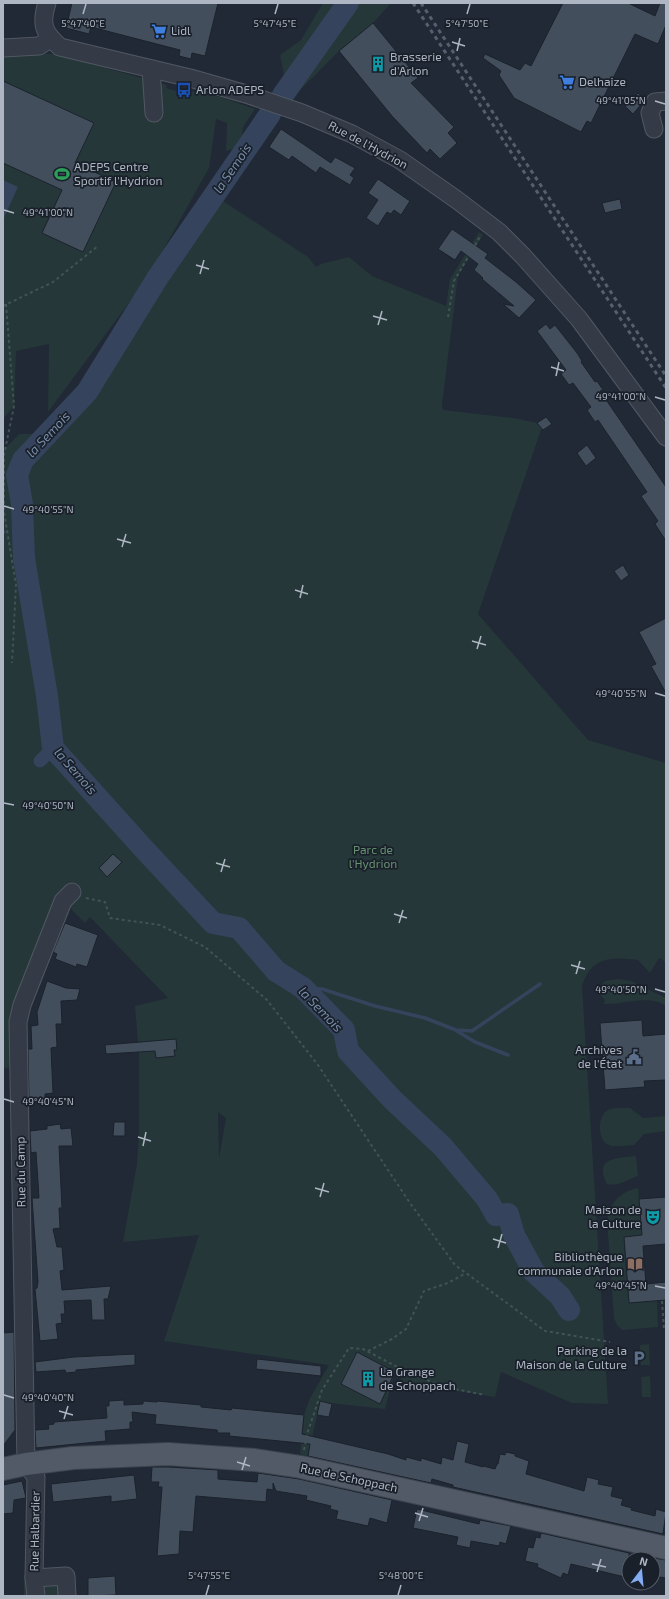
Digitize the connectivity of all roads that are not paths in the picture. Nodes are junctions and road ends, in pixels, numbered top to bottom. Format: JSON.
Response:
{"nodes":[{"id":1,"x":47,"y":3,"type":"edge"},
{"id":2,"x":50,"y":39,"type":"junction"},
{"id":3,"x":3,"y":48,"type":"edge"},
{"id":4,"x":151,"y":69,"type":"junction"},
{"id":5,"x":666,"y":101,"type":"edge"},
{"id":6,"x":154,"y":113,"type":"dead end"},
{"id":7,"x":654,"y":129,"type":"dead end"},
{"id":8,"x":666,"y":437,"type":"edge"},
{"id":9,"x":67,"y":896,"type":"road end"},
{"id":10,"x":26,"y":1464,"type":"junction"},
{"id":11,"x":3,"y":1469,"type":"edge"},
{"id":12,"x":666,"y":1548,"type":"edge"},
{"id":13,"x":34,"y":1578,"type":"junction"},
{"id":14,"x":36,"y":1596,"type":"edge"},
{"id":15,"x":67,"y":1596,"type":"edge"}],
"edges":[{"from":1,"to":2,"type":"street"},
{"from":2,"to":3,"type":"street"},
{"from":2,"to":4,"type":"street","name":"Rue de l'Hydrion"},
{"from":4,"to":6,"type":"street"},
{"from":4,"to":8,"type":"street","name":"Rue de l'Hydrion"},
{"from":5,"to":7,"type":"street"},
{"from":9,"to":10,"type":"street","name":"Rue du Camp"},
{"from":10,"to":11,"type":"main road","name":"Rue de Schoppach"},
{"from":10,"to":12,"type":"main road","name":"Rue de Schoppach"},
{"from":10,"to":13,"type":"street","name":"Rue Halbardier"},
{"from":13,"to":14,"type":"street","name":"Rue Halbardier"},
{"from":13,"to":15,"type":"street","name":"Rue Halbardier"}]}
